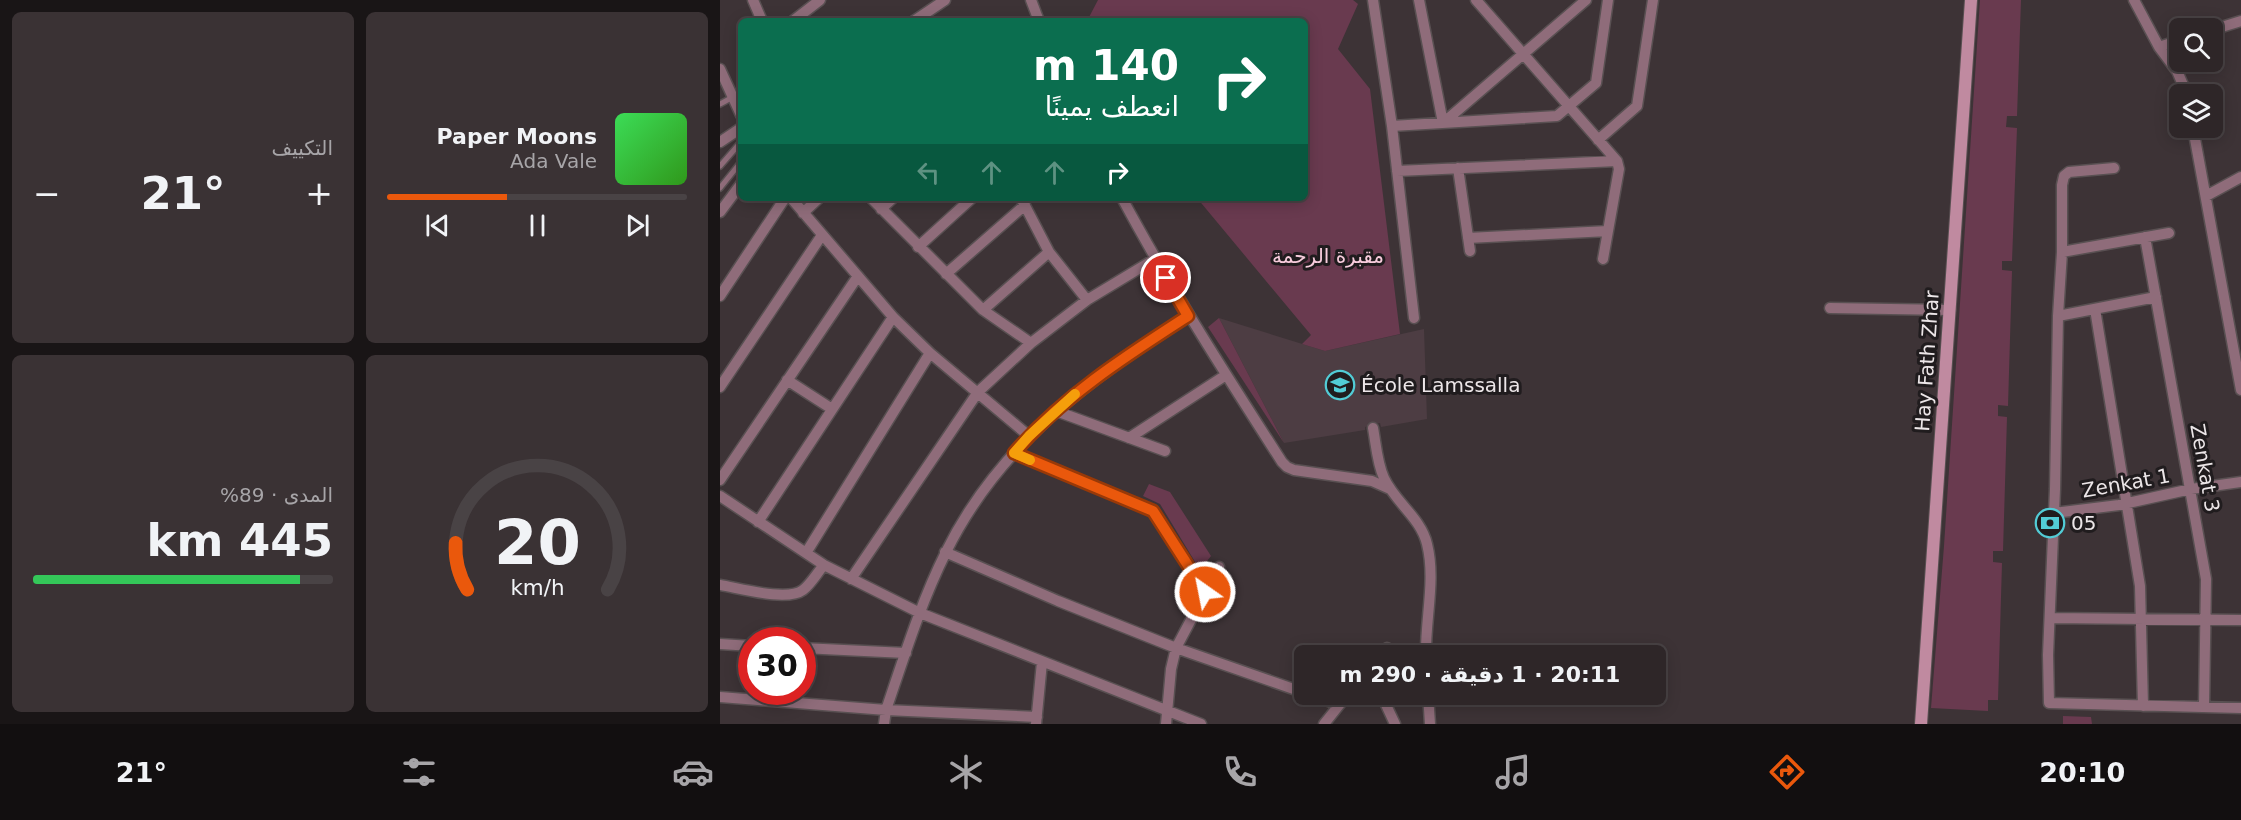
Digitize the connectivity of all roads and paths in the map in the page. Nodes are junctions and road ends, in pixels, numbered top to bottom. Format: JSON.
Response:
{"nodes":[{"id":1,"x":753,"y":0,"type":"edge"},
{"id":2,"x":945,"y":0,"type":"edge"},
{"id":3,"x":1031,"y":0,"type":"edge"},
{"id":4,"x":1372,"y":0,"type":"edge"},
{"id":5,"x":1419,"y":0,"type":"edge"},
{"id":6,"x":1476,"y":0,"type":"edge"},
{"id":7,"x":1586,"y":0,"type":"edge"},
{"id":8,"x":1608,"y":0,"type":"edge"},
{"id":9,"x":1653,"y":0,"type":"edge"},
{"id":10,"x":1971,"y":0,"type":"edge"},
{"id":11,"x":2134,"y":0,"type":"edge"},
{"id":12,"x":816,"y":1,"type":"edge"},
{"id":13,"x":761,"y":18,"type":"edge"},
{"id":14,"x":796,"y":18,"type":"edge"},
{"id":15,"x":918,"y":18,"type":"edge"},
{"id":16,"x":1038,"y":18,"type":"edge"},
{"id":17,"x":2241,"y":21,"type":"edge"},
{"id":18,"x":2223,"y":27,"type":"edge"},
{"id":19,"x":2169,"y":44,"type":"edge"},
{"id":20,"x":2159,"y":47,"type":"junction"},
{"id":21,"x":1523,"y":54,"type":"junction"},
{"id":22,"x":720,"y":69,"type":"edge"},
{"id":23,"x":2183,"y":84,"type":"edge"},
{"id":24,"x":733,"y":97,"type":"junction"},
{"id":25,"x":720,"y":104,"type":"edge"},
{"id":26,"x":1569,"y":106,"type":"junction"},
{"id":27,"x":738,"y":108,"type":"edge"},
{"id":28,"x":1443,"y":123,"type":"junction"},
{"id":29,"x":1392,"y":126,"type":"junction"},
{"id":30,"x":738,"y":130,"type":"edge"},
{"id":31,"x":2195,"y":138,"type":"edge"},
{"id":32,"x":1598,"y":140,"type":"junction"},
{"id":33,"x":720,"y":142,"type":"edge"},
{"id":34,"x":738,"y":145,"type":"edge"},
{"id":35,"x":1617,"y":161,"type":"junction"},
{"id":36,"x":720,"y":166,"type":"edge"},
{"id":37,"x":738,"y":166,"type":"edge"},
{"id":38,"x":1458,"y":168,"type":"junction"},
{"id":39,"x":2114,"y":168,"type":"dead end"},
{"id":40,"x":1397,"y":171,"type":"junction"},
{"id":41,"x":2241,"y":177,"type":"edge"},
{"id":42,"x":720,"y":188,"type":"edge"},
{"id":43,"x":738,"y":188,"type":"edge"},
{"id":44,"x":2206,"y":196,"type":"junction"},
{"id":45,"x":782,"y":201,"type":"edge"},
{"id":46,"x":793,"y":201,"type":"edge"},
{"id":47,"x":816,"y":201,"type":"edge"},
{"id":48,"x":874,"y":201,"type":"edge"},
{"id":49,"x":890,"y":201,"type":"edge"},
{"id":50,"x":969,"y":201,"type":"edge"},
{"id":51,"x":1023,"y":201,"type":"edge"},
{"id":52,"x":1124,"y":201,"type":"edge"},
{"id":53,"x":881,"y":209,"type":"junction"},
{"id":54,"x":720,"y":212,"type":"edge"},
{"id":55,"x":803,"y":213,"type":"junction"},
{"id":56,"x":1608,"y":231,"type":"junction"},
{"id":57,"x":2169,"y":233,"type":"dead end"},
{"id":58,"x":822,"y":235,"type":"junction"},
{"id":59,"x":2145,"y":237,"type":"junction"},
{"id":60,"x":1468,"y":238,"type":"junction"},
{"id":61,"x":918,"y":247,"type":"junction"},
{"id":62,"x":1470,"y":251,"type":"dead end"},
{"id":63,"x":1049,"y":252,"type":"junction"},
{"id":64,"x":2062,"y":252,"type":"junction"},
{"id":65,"x":1155,"y":259,"type":"junction"},
{"id":66,"x":1603,"y":259,"type":"dead end"},
{"id":67,"x":946,"y":274,"type":"junction"},
{"id":68,"x":858,"y":276,"type":"junction"},
{"id":69,"x":720,"y":296,"type":"edge"},
{"id":70,"x":2156,"y":297,"type":"junction"},
{"id":71,"x":1087,"y":300,"type":"junction"},
{"id":72,"x":1830,"y":308,"type":"dead end"},
{"id":73,"x":2095,"y":309,"type":"junction"},
{"id":74,"x":983,"y":310,"type":"junction"},
{"id":75,"x":1950,"y":310,"type":"junction"},
{"id":76,"x":1188,"y":316,"type":"junction"},
{"id":77,"x":2058,"y":316,"type":"junction"},
{"id":78,"x":892,"y":317,"type":"junction"},
{"id":79,"x":1414,"y":318,"type":"dead end"},
{"id":80,"x":1031,"y":343,"type":"junction"},
{"id":81,"x":930,"y":353,"type":"junction"},
{"id":82,"x":2240,"y":372,"type":"edge"},
{"id":83,"x":1226,"y":375,"type":"junction"},
{"id":84,"x":787,"y":380,"type":"junction"},
{"id":85,"x":720,"y":387,"type":"edge"},
{"id":86,"x":2241,"y":390,"type":"edge"},
{"id":87,"x":978,"y":393,"type":"junction"},
{"id":88,"x":832,"y":409,"type":"junction"},
{"id":89,"x":1056,"y":411,"type":"junction"},
{"id":90,"x":1373,"y":428,"type":"dead end"},
{"id":91,"x":1029,"y":436,"type":"junction"},
{"id":92,"x":1129,"y":438,"type":"junction"},
{"id":93,"x":1165,"y":451,"type":"dead end"},
{"id":94,"x":1014,"y":453,"type":"junction"},
{"id":95,"x":720,"y":480,"type":"edge"},
{"id":96,"x":2241,"y":482,"type":"edge"},
{"id":97,"x":1390,"y":489,"type":"junction"},
{"id":98,"x":2191,"y":489,"type":"junction"},
{"id":99,"x":720,"y":496,"type":"edge"},
{"id":100,"x":2126,"y":503,"type":"junction"},
{"id":101,"x":2054,"y":513,"type":"junction"},
{"id":102,"x":758,"y":522,"type":"junction"},
{"id":103,"x":945,"y":552,"type":"junction"},
{"id":104,"x":806,"y":553,"type":"junction"},
{"id":105,"x":824,"y":565,"type":"junction"},
{"id":106,"x":1220,"y":567,"type":"dead end"},
{"id":107,"x":851,"y":579,"type":"junction"},
{"id":108,"x":720,"y":585,"type":"edge"},
{"id":109,"x":1205,"y":592,"type":"junction"},
{"id":110,"x":920,"y":613,"type":"junction"},
{"id":111,"x":2050,"y":618,"type":"junction"},
{"id":112,"x":2206,"y":620,"type":"junction"},
{"id":113,"x":2241,"y":620,"type":"edge"},
{"id":114,"x":2142,"y":621,"type":"junction"},
{"id":115,"x":720,"y":644,"type":"edge"},
{"id":116,"x":738,"y":645,"type":"edge"},
{"id":117,"x":1426,"y":645,"type":"edge"},
{"id":118,"x":1176,"y":648,"type":"junction"},
{"id":119,"x":816,"y":649,"type":"edge"},
{"id":120,"x":906,"y":654,"type":"junction"},
{"id":121,"x":1042,"y":662,"type":"junction"},
{"id":122,"x":1294,"y":689,"type":"edge"},
{"id":123,"x":720,"y":697,"type":"edge"},
{"id":124,"x":1339,"y":705,"type":"edge"},
{"id":125,"x":1386,"y":705,"type":"edge"},
{"id":126,"x":1429,"y":705,"type":"edge"},
{"id":127,"x":2143,"y":706,"type":"junction"},
{"id":128,"x":2204,"y":707,"type":"junction"},
{"id":129,"x":2241,"y":708,"type":"edge"},
{"id":130,"x":886,"y":710,"type":"junction"},
{"id":131,"x":1167,"y":712,"type":"junction"},
{"id":132,"x":1036,"y":720,"type":"edge"},
{"id":133,"x":884,"y":724,"type":"edge"},
{"id":134,"x":1166,"y":724,"type":"edge"},
{"id":135,"x":1201,"y":724,"type":"edge"},
{"id":136,"x":1324,"y":724,"type":"edge"},
{"id":137,"x":1395,"y":724,"type":"edge"},
{"id":138,"x":1430,"y":724,"type":"edge"},
{"id":139,"x":1921,"y":724,"type":"edge"}],
"edges":[{"from":1,"to":13,"type":"street"},
{"from":2,"to":15,"type":"street"},
{"from":3,"to":16,"type":"street"},
{"from":4,"to":29,"type":"street"},
{"from":5,"to":28,"type":"street"},
{"from":6,"to":21,"type":"street"},
{"from":7,"to":21,"type":"street"},
{"from":8,"to":26,"type":"street"},
{"from":9,"to":32,"type":"street"},
{"from":10,"to":75,"type":"street","name":"Hay Fath Zhar"},
{"from":11,"to":20,"type":"street"},
{"from":12,"to":14,"type":"street"},
{"from":17,"to":18,"type":"street"},
{"from":19,"to":20,"type":"street"},
{"from":20,"to":23,"type":"street"},
{"from":21,"to":26,"type":"street"},
{"from":21,"to":28,"type":"street"},
{"from":22,"to":24,"type":"street"},
{"from":24,"to":25,"type":"lane"},
{"from":24,"to":27,"type":"street"},
{"from":26,"to":28,"type":"street"},
{"from":26,"to":32,"type":"street"},
{"from":28,"to":29,"type":"street"},
{"from":29,"to":40,"type":"street"},
{"from":30,"to":33,"type":"street"},
{"from":31,"to":44,"type":"street"},
{"from":32,"to":35,"type":"street"},
{"from":34,"to":36,"type":"lane"},
{"from":35,"to":38,"type":"street"},
{"from":35,"to":56,"type":"street"},
{"from":37,"to":42,"type":"lane"},
{"from":38,"to":40,"type":"street"},
{"from":38,"to":60,"type":"street"},
{"from":39,"to":64,"type":"street"},
{"from":40,"to":79,"type":"street"},
{"from":41,"to":44,"type":"street"},
{"from":43,"to":54,"type":"street"},
{"from":44,"to":82,"type":"street"},
{"from":45,"to":69,"type":"street"},
{"from":46,"to":55,"type":"street"},
{"from":47,"to":55,"type":"street"},
{"from":48,"to":53,"type":"street"},
{"from":49,"to":53,"type":"street"},
{"from":50,"to":61,"type":"street"},
{"from":51,"to":63,"type":"street"},
{"from":51,"to":67,"type":"street"},
{"from":52,"to":65,"type":"street"},
{"from":53,"to":61,"type":"street"},
{"from":55,"to":58,"type":"street"},
{"from":56,"to":60,"type":"street"},
{"from":56,"to":66,"type":"street"},
{"from":57,"to":59,"type":"street"},
{"from":58,"to":68,"type":"street"},
{"from":58,"to":85,"type":"street"},
{"from":59,"to":64,"type":"street"},
{"from":59,"to":70,"type":"street","name":"Zenkat 3"},
{"from":60,"to":62,"type":"street"},
{"from":61,"to":67,"type":"street"},
{"from":63,"to":71,"type":"street"},
{"from":63,"to":74,"type":"street"},
{"from":64,"to":77,"type":"street"},
{"from":65,"to":71,"type":"street"},
{"from":65,"to":76,"type":"street"},
{"from":67,"to":74,"type":"street"},
{"from":68,"to":78,"type":"street"},
{"from":68,"to":84,"type":"street"},
{"from":70,"to":73,"type":"street"},
{"from":70,"to":98,"type":"street","name":"Zenkat 3"},
{"from":71,"to":80,"type":"street"},
{"from":72,"to":75,"type":"street"},
{"from":73,"to":77,"type":"street"},
{"from":73,"to":100,"type":"street"},
{"from":74,"to":80,"type":"street"},
{"from":75,"to":139,"type":"street","name":"Hay Fath Zhar"},
{"from":76,"to":83,"type":"street"},
{"from":76,"to":89,"type":"street"},
{"from":77,"to":101,"type":"street"},
{"from":78,"to":81,"type":"street"},
{"from":78,"to":88,"type":"street"},
{"from":80,"to":87,"type":"street"},
{"from":81,"to":87,"type":"street"},
{"from":81,"to":104,"type":"street"},
{"from":82,"to":86,"type":"street"},
{"from":83,"to":92,"type":"street"},
{"from":83,"to":97,"type":"street"},
{"from":84,"to":88,"type":"street"},
{"from":84,"to":95,"type":"street"},
{"from":87,"to":91,"type":"street"},
{"from":87,"to":107,"type":"street"},
{"from":88,"to":102,"type":"street"},
{"from":89,"to":91,"type":"street"},
{"from":89,"to":92,"type":"street"},
{"from":90,"to":97,"type":"street"},
{"from":91,"to":94,"type":"street"},
{"from":92,"to":93,"type":"street"},
{"from":94,"to":103,"type":"street"},
{"from":94,"to":109,"type":"street"},
{"from":96,"to":98,"type":"street","name":"Zenkat 1"},
{"from":97,"to":117,"type":"street"},
{"from":98,"to":100,"type":"street","name":"Zenkat 1"},
{"from":98,"to":112,"type":"street","name":"Zenkat 3"},
{"from":99,"to":102,"type":"street"},
{"from":100,"to":101,"type":"street","name":"Zenkat 1"},
{"from":100,"to":114,"type":"street"},
{"from":101,"to":111,"type":"street"},
{"from":102,"to":104,"type":"street"},
{"from":103,"to":110,"type":"street"},
{"from":103,"to":118,"type":"street"},
{"from":104,"to":105,"type":"street"},
{"from":105,"to":107,"type":"street"},
{"from":105,"to":108,"type":"street"},
{"from":106,"to":109,"type":"street"},
{"from":107,"to":110,"type":"street"},
{"from":109,"to":118,"type":"street"},
{"from":110,"to":120,"type":"street"},
{"from":110,"to":121,"type":"street"},
{"from":111,"to":114,"type":"street"},
{"from":111,"to":127,"type":"street"},
{"from":112,"to":113,"type":"street"},
{"from":112,"to":114,"type":"street"},
{"from":112,"to":128,"type":"street","name":"Zenkat 3"},
{"from":114,"to":127,"type":"street"},
{"from":115,"to":116,"type":"street"},
{"from":118,"to":122,"type":"street"},
{"from":118,"to":131,"type":"street"},
{"from":119,"to":120,"type":"street"},
{"from":120,"to":130,"type":"street"},
{"from":121,"to":131,"type":"street"},
{"from":121,"to":132,"type":"street"},
{"from":123,"to":130,"type":"street"},
{"from":124,"to":136,"type":"street"},
{"from":125,"to":137,"type":"street"},
{"from":126,"to":138,"type":"street"},
{"from":127,"to":128,"type":"street"},
{"from":128,"to":129,"type":"street"},
{"from":130,"to":132,"type":"street"},
{"from":130,"to":133,"type":"street"},
{"from":131,"to":134,"type":"street"},
{"from":131,"to":135,"type":"street"}]}
